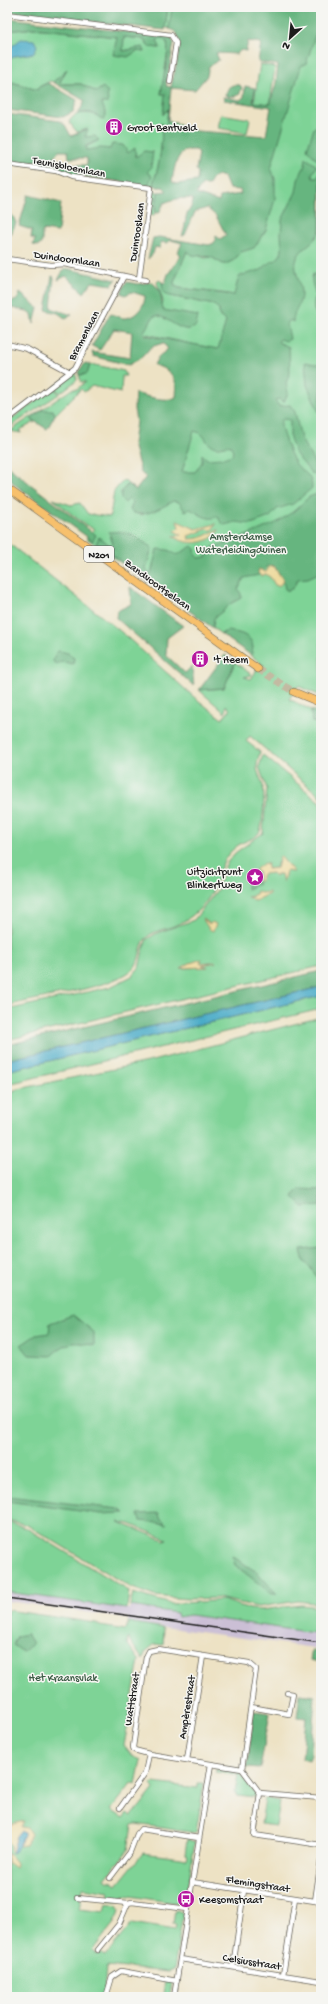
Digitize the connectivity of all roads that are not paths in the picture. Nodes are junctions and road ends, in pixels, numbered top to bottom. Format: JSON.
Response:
{"nodes":[{"id":1,"x":7,"y":14,"type":"edge"},
{"id":2,"x":170,"y":82,"type":"dead end"},
{"id":3,"x":7,"y":164,"type":"edge"},
{"id":4,"x":151,"y":188,"type":"joint"},
{"id":5,"x":7,"y":259,"type":"edge"},
{"id":6,"x":124,"y":276,"type":"junction"},
{"id":7,"x":139,"y":279,"type":"junction"},
{"id":8,"x":146,"y":280,"type":"dead end"},
{"id":9,"x":7,"y":344,"type":"edge"},
{"id":10,"x":70,"y":372,"type":"junction"},
{"id":11,"x":7,"y":420,"type":"edge"},
{"id":12,"x":7,"y":488,"type":"edge"},
{"id":13,"x":258,"y":669,"type":"tunnel mouth"},
{"id":14,"x":294,"y":692,"type":"tunnel mouth"},
{"id":15,"x":321,"y":703,"type":"edge"},
{"id":16,"x":203,"y":1656,"type":"junction"},
{"id":17,"x":287,"y":1693,"type":"dead end"},
{"id":18,"x":251,"y":1707,"type":"junction"},
{"id":19,"x":149,"y":1754,"type":"junction"},
{"id":20,"x":187,"y":1760,"type":"junction"},
{"id":21,"x":211,"y":1764,"type":"junction"},
{"id":22,"x":242,"y":1769,"type":"junction"},
{"id":23,"x":260,"y":1793,"type":"junction"},
{"id":24,"x":321,"y":1798,"type":"edge"},
{"id":25,"x":120,"y":1808,"type":"dead end"},
{"id":26,"x":199,"y":1838,"type":"junction"},
{"id":27,"x":321,"y":1845,"type":"edge"},
{"id":28,"x":321,"y":1860,"type":"edge"},
{"id":29,"x":320,"y":1869,"type":"edge"},
{"id":30,"x":110,"y":1878,"type":"dead end"},
{"id":31,"x":192,"y":1882,"type":"junction"},
{"id":32,"x":244,"y":1890,"type":"junction"},
{"id":33,"x":319,"y":1892,"type":"edge"},
{"id":34,"x":77,"y":1898,"type":"dead end"},
{"id":35,"x":295,"y":1898,"type":"junction"},
{"id":36,"x":315,"y":1901,"type":"junction"},
{"id":37,"x":321,"y":1902,"type":"edge"},
{"id":38,"x":128,"y":1904,"type":"junction"},
{"id":39,"x":188,"y":1909,"type":"junction"},
{"id":40,"x":98,"y":1950,"type":"dead end"},
{"id":41,"x":180,"y":1959,"type":"junction"},
{"id":42,"x":233,"y":1967,"type":"junction"},
{"id":43,"x":283,"y":1975,"type":"junction"},
{"id":44,"x":177,"y":1981,"type":"junction"},
{"id":45,"x":321,"y":1981,"type":"edge"},
{"id":46,"x":106,"y":1997,"type":"edge"},
{"id":47,"x":174,"y":1997,"type":"edge"}],
"edges":[{"from":1,"to":2,"type":"street"},
{"from":3,"to":4,"type":"street","name":"Teunisbloemlaan"},
{"from":4,"to":7,"type":"street","name":"Duinrooslaan"},
{"from":5,"to":6,"type":"street","name":"Duindoornlaan"},
{"from":6,"to":7,"type":"street","name":"Duinrooslaan"},
{"from":6,"to":10,"type":"street","name":"Bramenlaan"},
{"from":7,"to":8,"type":"street","name":"Duinrooslaan"},
{"from":9,"to":10,"type":"street"},
{"from":10,"to":11,"type":"street","name":"Bramenlaan"},
{"from":12,"to":13,"type":"main road","name":"Zandvoortselaan","number":"N201"},
{"from":14,"to":15,"type":"main road"},
{"from":16,"to":18,"type":"street"},
{"from":16,"to":19,"type":"street","name":"Wattstraat"},
{"from":16,"to":20,"type":"street","name":"Ampèrestraat"},
{"from":17,"to":18,"type":"street"},
{"from":18,"to":22,"type":"street"},
{"from":19,"to":20,"type":"street"},
{"from":19,"to":25,"type":"street"},
{"from":20,"to":21,"type":"street"},
{"from":21,"to":22,"type":"street"},
{"from":21,"to":26,"type":"street"},
{"from":22,"to":23,"type":"street"},
{"from":23,"to":24,"type":"street"},
{"from":23,"to":27,"type":"street"},
{"from":26,"to":30,"type":"street"},
{"from":26,"to":31,"type":"street"},
{"from":28,"to":29,"type":"street"},
{"from":29,"to":33,"type":"street"},
{"from":31,"to":32,"type":"street","name":"Flemingstraat"},
{"from":31,"to":39,"type":"street"},
{"from":32,"to":35,"type":"street","name":"Flemingstraat"},
{"from":32,"to":42,"type":"street"},
{"from":33,"to":36,"type":"street"},
{"from":34,"to":38,"type":"street"},
{"from":35,"to":36,"type":"street","name":"Flemingstraat"},
{"from":35,"to":43,"type":"street"},
{"from":36,"to":37,"type":"street","name":"Flemingstraat"},
{"from":38,"to":39,"type":"street"},
{"from":38,"to":40,"type":"street"},
{"from":39,"to":41,"type":"street"},
{"from":41,"to":42,"type":"street","name":"Celsiusstraat"},
{"from":41,"to":44,"type":"street"},
{"from":42,"to":43,"type":"street","name":"Celsiusstraat"},
{"from":43,"to":45,"type":"street","name":"Celsiusstraat"},
{"from":44,"to":46,"type":"street"},
{"from":44,"to":47,"type":"street"}]}
